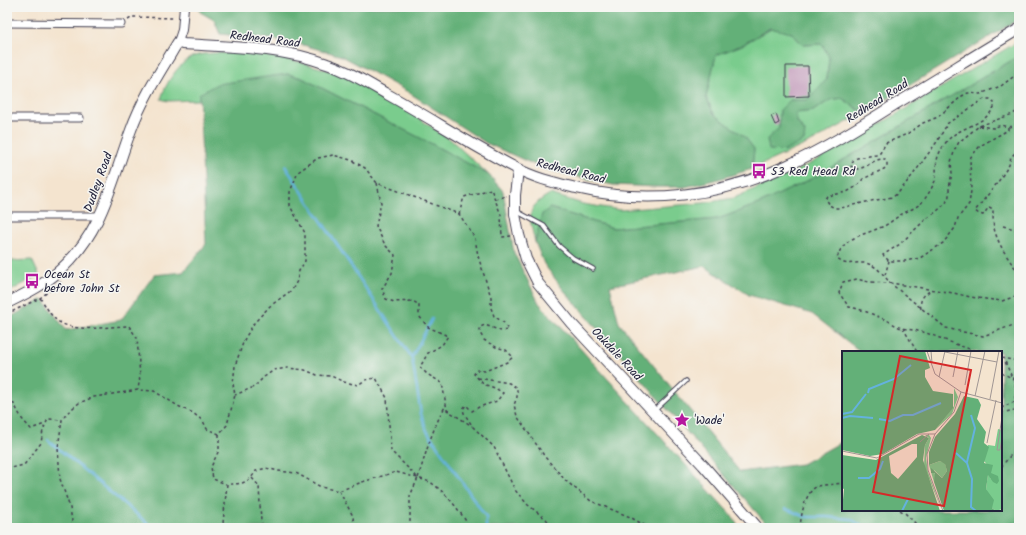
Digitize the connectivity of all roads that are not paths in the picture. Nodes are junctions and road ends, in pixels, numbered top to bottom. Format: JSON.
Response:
{"nodes":[{"id":1,"x":184,"y":7,"type":"edge"},
{"id":2,"x":7,"y":23,"type":"edge"},
{"id":3,"x":121,"y":24,"type":"road end"},
{"id":4,"x":1019,"y":29,"type":"edge"},
{"id":5,"x":178,"y":42,"type":"junction"},
{"id":6,"x":7,"y":118,"type":"edge"},
{"id":7,"x":80,"y":118,"type":"dead end"},
{"id":8,"x":518,"y":170,"type":"junction"},
{"id":9,"x":515,"y":210,"type":"junction"},
{"id":10,"x":7,"y":216,"type":"edge"},
{"id":11,"x":100,"y":216,"type":"junction"},
{"id":12,"x":593,"y":269,"type":"dead end"},
{"id":13,"x":9,"y":299,"type":"edge"},
{"id":14,"x":686,"y":381,"type":"dead end"},
{"id":15,"x":653,"y":412,"type":"junction"},
{"id":16,"x":758,"y":528,"type":"edge"}],
"edges":[{"from":1,"to":5,"type":"street"},
{"from":2,"to":3,"type":"street"},
{"from":4,"to":8,"type":"main road","name":"Redhead Road"},
{"from":5,"to":8,"type":"main road","name":"Redhead Road"},
{"from":5,"to":11,"type":"main road","name":"Dudley Road"},
{"from":6,"to":7,"type":"street"},
{"from":8,"to":9,"type":"main road","name":"Oakdale Road"},
{"from":9,"to":12,"type":"lane"},
{"from":9,"to":15,"type":"main road","name":"Oakdale Road"},
{"from":10,"to":11,"type":"street"},
{"from":11,"to":13,"type":"main road","name":"Dudley Road"},
{"from":14,"to":15,"type":"lane"},
{"from":15,"to":16,"type":"main road","name":"Oakdale Road"}]}
